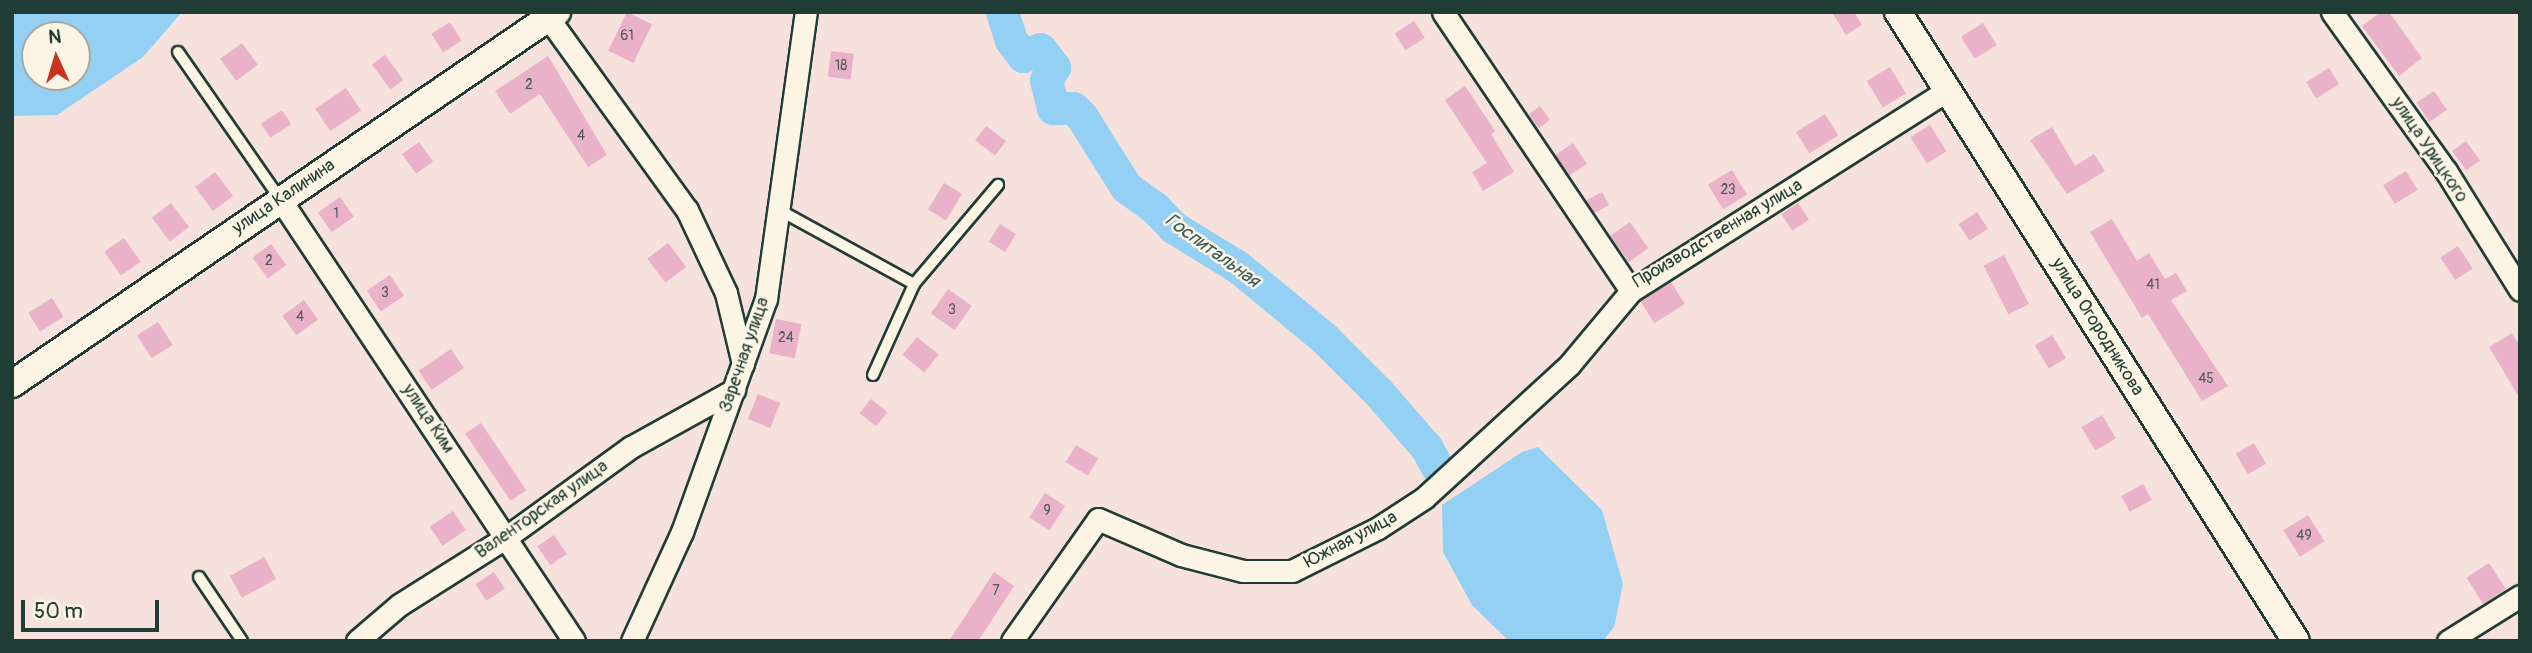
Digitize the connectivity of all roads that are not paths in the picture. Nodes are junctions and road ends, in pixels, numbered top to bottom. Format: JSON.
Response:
{"nodes":[{"id":1,"x":806,"y":12,"type":"edge"},
{"id":2,"x":1443,"y":12,"type":"edge"},
{"id":3,"x":1898,"y":12,"type":"edge"},
{"id":4,"x":2332,"y":12,"type":"edge"},
{"id":5,"x":550,"y":14,"type":"edge"},
{"id":6,"x":178,"y":52,"type":"dead end"},
{"id":7,"x":1946,"y":91,"type":"junction"},
{"id":8,"x":998,"y":185,"type":"dead end"},
{"id":9,"x":279,"y":199,"type":"junction"},
{"id":10,"x":781,"y":211,"type":"junction"},
{"id":11,"x":914,"y":284,"type":"junction"},
{"id":12,"x":2520,"y":290,"type":"edge"},
{"id":13,"x":1631,"y":291,"type":"junction"},
{"id":14,"x":743,"y":364,"type":"junction"},
{"id":15,"x":873,"y":375,"type":"dead end"},
{"id":16,"x":12,"y":384,"type":"edge"},
{"id":17,"x":734,"y":390,"type":"junction"},
{"id":18,"x":508,"y":536,"type":"junction"},
{"id":19,"x":199,"y":576,"type":"dead end"},
{"id":20,"x":2520,"y":596,"type":"edge"},
{"id":21,"x":242,"y":641,"type":"edge"},
{"id":22,"x":357,"y":641,"type":"edge"},
{"id":23,"x":574,"y":641,"type":"edge"},
{"id":24,"x":632,"y":641,"type":"edge"},
{"id":25,"x":1012,"y":641,"type":"edge"},
{"id":26,"x":2296,"y":641,"type":"edge"},
{"id":27,"x":2448,"y":641,"type":"edge"}],
"edges":[{"from":1,"to":10,"type":"street","name":"Заречная улица"},
{"from":2,"to":13,"type":"street","name":"Производственная улица"},
{"from":3,"to":7,"type":"street","name":"улица Огородникова"},
{"from":4,"to":12,"type":"street","name":"улица Урицкого"},
{"from":5,"to":9,"type":"street","name":"улица Калинина"},
{"from":5,"to":14,"type":"street"},
{"from":6,"to":9,"type":"lane"},
{"from":7,"to":13,"type":"street","name":"Производственная улица"},
{"from":7,"to":26,"type":"street","name":"улица Огородникова"},
{"from":8,"to":11,"type":"lane"},
{"from":9,"to":16,"type":"street","name":"улица Калинина"},
{"from":9,"to":18,"type":"street","name":"улица Ким"},
{"from":10,"to":11,"type":"lane"},
{"from":10,"to":14,"type":"street","name":"Заречная улица"},
{"from":11,"to":15,"type":"lane"},
{"from":13,"to":25,"type":"street","name":"Южная улица"},
{"from":14,"to":17,"type":"street","name":"Заречная улица"},
{"from":17,"to":18,"type":"street","name":"Валенторская улица"},
{"from":17,"to":24,"type":"street","name":"Заречная улица"},
{"from":18,"to":22,"type":"street","name":"Валенторская улица"},
{"from":18,"to":23,"type":"street","name":"улица Ким"},
{"from":19,"to":21,"type":"lane"},
{"from":20,"to":27,"type":"street"}]}
